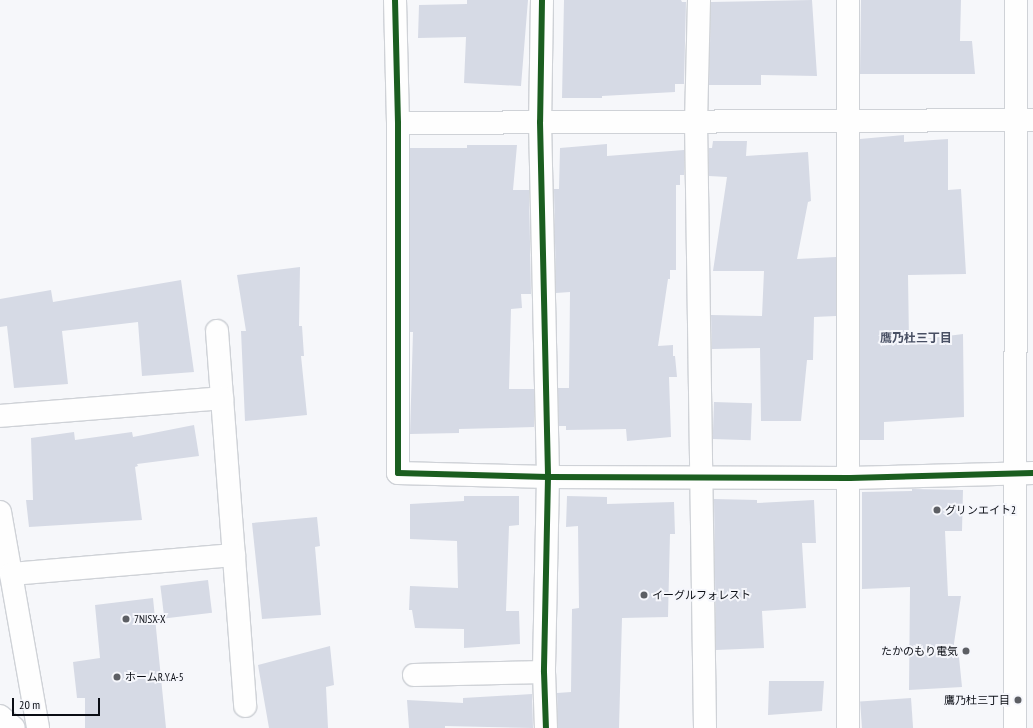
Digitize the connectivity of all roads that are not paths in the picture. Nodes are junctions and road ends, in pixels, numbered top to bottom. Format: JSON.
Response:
{"nodes":[{"id":1,"x":395,"y":0,"type":"edge"},
{"id":2,"x":542,"y":0,"type":"edge"},
{"id":3,"x":699,"y":0,"type":"edge"},
{"id":4,"x":848,"y":0,"type":"edge"},
{"id":5,"x":1016,"y":0,"type":"edge"},
{"id":6,"x":846,"y":120,"type":"junction"},
{"id":7,"x":1025,"y":120,"type":"edge"},
{"id":8,"x":696,"y":121,"type":"junction"},
{"id":9,"x":540,"y":122,"type":"junction"},
{"id":10,"x":398,"y":123,"type":"junction"},
{"id":11,"x":217,"y":331,"type":"dead end"},
{"id":12,"x":222,"y":398,"type":"junction"},
{"id":13,"x":0,"y":416,"type":"edge"},
{"id":14,"x":1025,"y":474,"type":"edge"},
{"id":15,"x":548,"y":477,"type":"junction"},
{"id":16,"x":700,"y":478,"type":"junction"},
{"id":17,"x":850,"y":478,"type":"junction"},
{"id":18,"x":0,"y":512,"type":"edge"},
{"id":19,"x":234,"y":555,"type":"junction"},
{"id":20,"x":11,"y":574,"type":"junction"},
{"id":21,"x":544,"y":672,"type":"junction"},
{"id":22,"x":414,"y":675,"type":"dead end"},
{"id":23,"x":245,"y":706,"type":"dead end"},
{"id":24,"x":0,"y":716,"type":"edge"},
{"id":25,"x":14,"y":728,"type":"edge"},
{"id":26,"x":38,"y":728,"type":"edge"},
{"id":27,"x":546,"y":728,"type":"edge"},
{"id":28,"x":705,"y":728,"type":"edge"},
{"id":29,"x":848,"y":728,"type":"edge"},
{"id":30,"x":1015,"y":728,"type":"edge"}],
"edges":[{"from":1,"to":10,"type":"street"},
{"from":2,"to":9,"type":"street"},
{"from":3,"to":8,"type":"street"},
{"from":4,"to":6,"type":"street"},
{"from":5,"to":7,"type":"street"},
{"from":6,"to":7,"type":"street"},
{"from":6,"to":8,"type":"street"},
{"from":6,"to":17,"type":"street"},
{"from":7,"to":14,"type":"street"},
{"from":8,"to":9,"type":"street"},
{"from":8,"to":16,"type":"street"},
{"from":9,"to":10,"type":"street"},
{"from":9,"to":15,"type":"street"},
{"from":10,"to":15,"type":"street"},
{"from":11,"to":12,"type":"street"},
{"from":12,"to":13,"type":"street"},
{"from":12,"to":19,"type":"street"},
{"from":14,"to":17,"type":"street"},
{"from":14,"to":30,"type":"street"},
{"from":15,"to":16,"type":"street"},
{"from":15,"to":21,"type":"street"},
{"from":16,"to":17,"type":"street"},
{"from":16,"to":28,"type":"street"},
{"from":17,"to":29,"type":"street"},
{"from":18,"to":20,"type":"street"},
{"from":19,"to":20,"type":"street"},
{"from":19,"to":23,"type":"street"},
{"from":20,"to":26,"type":"street"},
{"from":21,"to":22,"type":"street"},
{"from":21,"to":27,"type":"street"},
{"from":24,"to":25,"type":"street"}]}
